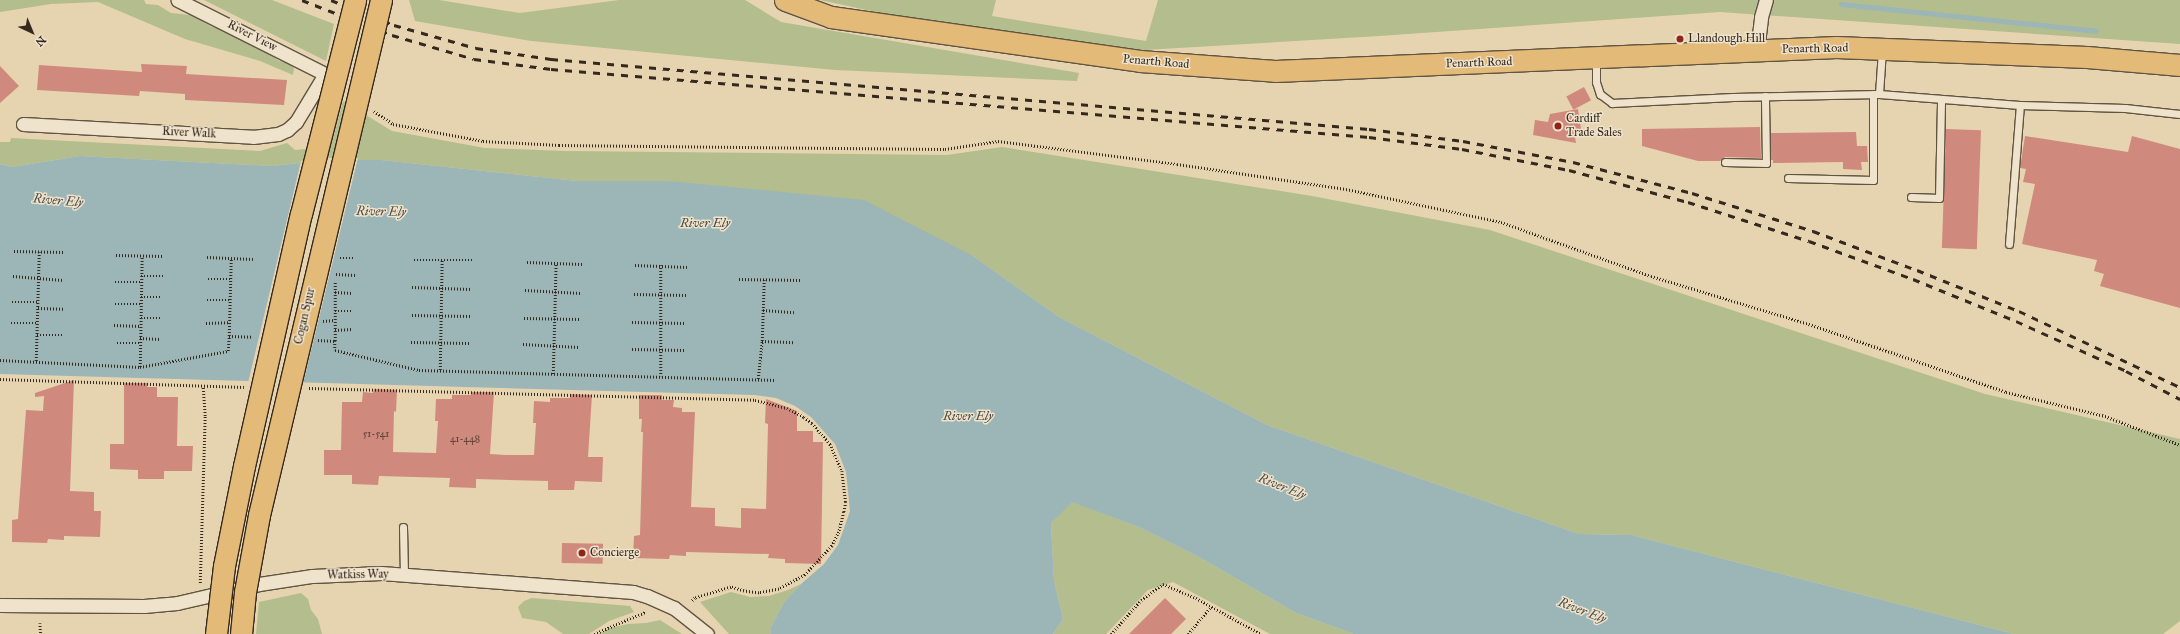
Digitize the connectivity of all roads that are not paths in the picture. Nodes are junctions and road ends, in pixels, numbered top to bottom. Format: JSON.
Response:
{"nodes":[{"id":1,"x":178,"y":0,"type":"edge"},
{"id":2,"x":355,"y":0,"type":"edge"},
{"id":3,"x":381,"y":0,"type":"edge"},
{"id":4,"x":785,"y":0,"type":"edge"},
{"id":5,"x":1766,"y":0,"type":"edge"},
{"id":6,"x":1882,"y":50,"type":"junction"},
{"id":7,"x":1757,"y":51,"type":"junction"},
{"id":8,"x":1596,"y":58,"type":"junction"},
{"id":9,"x":2180,"y":65,"type":"edge"},
{"id":10,"x":325,"y":74,"type":"joint"},
{"id":11,"x":1876,"y":94,"type":"junction"},
{"id":12,"x":1765,"y":96,"type":"junction"},
{"id":13,"x":1941,"y":99,"type":"junction"},
{"id":14,"x":2020,"y":105,"type":"junction"},
{"id":15,"x":2180,"y":114,"type":"edge"},
{"id":16,"x":22,"y":124,"type":"dead end"},
{"id":17,"x":1724,"y":162,"type":"dead end"},
{"id":18,"x":1788,"y":178,"type":"dead end"},
{"id":19,"x":1911,"y":197,"type":"dead end"},
{"id":20,"x":2009,"y":244,"type":"dead end"},
{"id":21,"x":403,"y":527,"type":"dead end"},
{"id":22,"x":404,"y":575,"type":"junction"},
{"id":23,"x":0,"y":605,"type":"edge"},
{"id":24,"x":216,"y":634,"type":"edge"},
{"id":25,"x":241,"y":634,"type":"edge"},
{"id":26,"x":706,"y":634,"type":"edge"}],
"edges":[{"from":1,"to":10,"type":"street","name":"River View"},
{"from":2,"to":24,"type":"main road","bridge":true},
{"from":3,"to":25,"type":"main road","name":"Cogan Spur","bridge":true},
{"from":4,"to":8,"type":"main road","name":"Penarth Road"},
{"from":5,"to":7,"type":"street"},
{"from":6,"to":7,"type":"main road","name":"Penarth Road"},
{"from":6,"to":9,"type":"main road","name":"Penarth Road"},
{"from":6,"to":11,"type":"lane"},
{"from":7,"to":8,"type":"main road","name":"Penarth Road"},
{"from":8,"to":12,"type":"lane"},
{"from":10,"to":16,"type":"street","name":"River Walk"},
{"from":11,"to":12,"type":"lane"},
{"from":11,"to":13,"type":"lane"},
{"from":11,"to":18,"type":"lane"},
{"from":12,"to":17,"type":"lane"},
{"from":13,"to":14,"type":"lane"},
{"from":13,"to":19,"type":"lane"},
{"from":14,"to":15,"type":"lane"},
{"from":14,"to":20,"type":"lane"},
{"from":21,"to":22,"type":"lane"},
{"from":22,"to":23,"type":"street","name":"Watkiss Way"},
{"from":22,"to":26,"type":"street","name":"Watkiss Way"}]}
